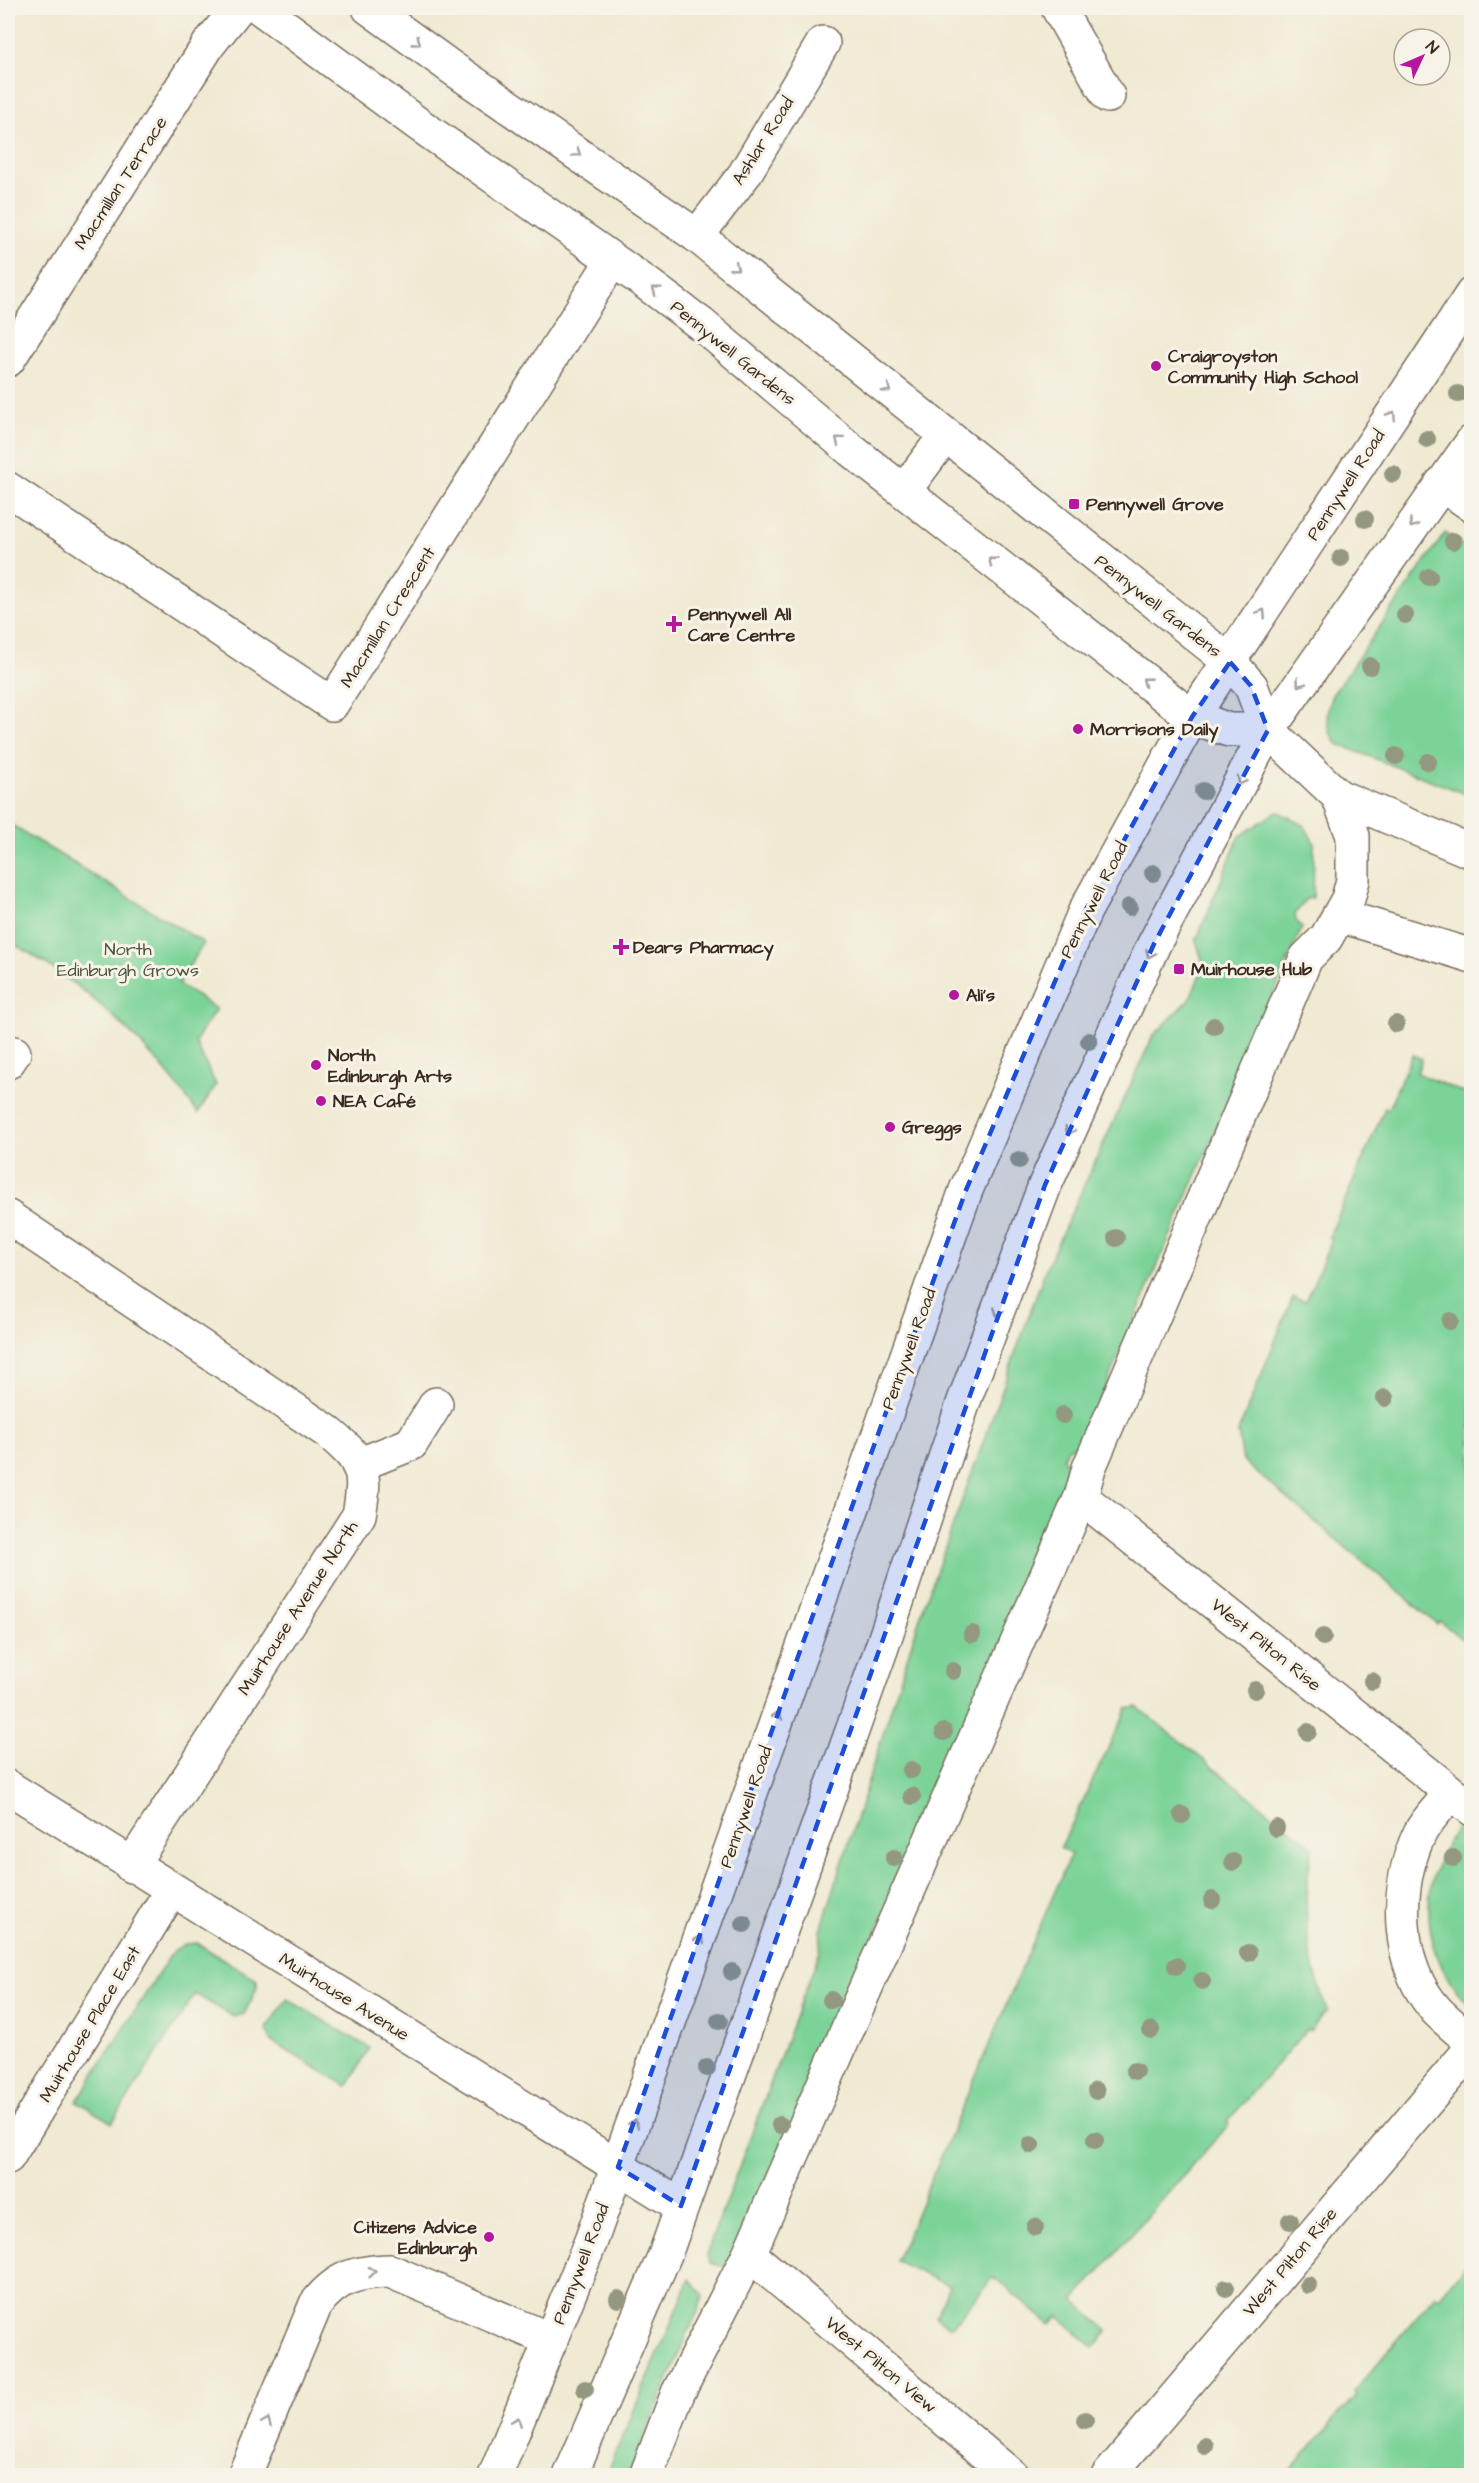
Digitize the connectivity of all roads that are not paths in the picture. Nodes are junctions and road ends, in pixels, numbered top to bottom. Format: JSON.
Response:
{"nodes":[{"id":1,"x":238,"y":8,"type":"edge"},
{"id":2,"x":261,"y":8,"type":"edge"},
{"id":3,"x":369,"y":8,"type":"edge"},
{"id":4,"x":1058,"y":8,"type":"edge"},
{"id":5,"x":823,"y":43,"type":"dead end"},
{"id":6,"x":1108,"y":96,"type":"dead end"},
{"id":7,"x":697,"y":236,"type":"junction"},
{"id":8,"x":612,"y":261,"type":"junction"},
{"id":9,"x":1472,"y":294,"type":"edge"},
{"id":10,"x":8,"y":360,"type":"edge"},
{"id":11,"x":945,"y":436,"type":"junction"},
{"id":12,"x":1472,"y":442,"type":"edge"},
{"id":13,"x":1441,"y":484,"type":"junction"},
{"id":14,"x":8,"y":489,"type":"edge"},
{"id":15,"x":904,"y":491,"type":"junction"},
{"id":16,"x":1472,"y":505,"type":"edge"},
{"id":17,"x":1230,"y":662,"type":"junction"},
{"id":18,"x":1192,"y":717,"type":"junction"},
{"id":19,"x":1268,"y":730,"type":"junction"},
{"id":20,"x":1338,"y":796,"type":"junction"},
{"id":21,"x":1472,"y":852,"type":"edge"},
{"id":22,"x":1341,"y":916,"type":"junction"},
{"id":23,"x":1472,"y":956,"type":"edge"},
{"id":24,"x":8,"y":1217,"type":"edge"},
{"id":25,"x":435,"y":1404,"type":"dead end"},
{"id":26,"x":358,"y":1465,"type":"junction"},
{"id":27,"x":1081,"y":1497,"type":"junction"},
{"id":28,"x":8,"y":1787,"type":"edge"},
{"id":29,"x":1461,"y":1801,"type":"edge"},
{"id":30,"x":131,"y":1866,"type":"junction"},
{"id":31,"x":171,"y":1891,"type":"junction"},
{"id":32,"x":1472,"y":2042,"type":"edge"},
{"id":33,"x":1472,"y":2048,"type":"edge"},
{"id":34,"x":8,"y":2157,"type":"edge"},
{"id":35,"x":618,"y":2167,"type":"junction"},
{"id":36,"x":681,"y":2206,"type":"junction"},
{"id":37,"x":750,"y":2254,"type":"junction"},
{"id":38,"x":551,"y":2340,"type":"junction"},
{"id":39,"x":244,"y":2475,"type":"edge"},
{"id":40,"x":495,"y":2475,"type":"edge"},
{"id":41,"x":570,"y":2475,"type":"edge"},
{"id":42,"x":645,"y":2475,"type":"edge"},
{"id":43,"x":1012,"y":2475,"type":"edge"},
{"id":44,"x":1108,"y":2475,"type":"edge"}],
"edges":[{"from":1,"to":10,"type":"street","name":"Macmillan Terrace"},
{"from":2,"to":8,"type":"street","name":"Pennywell Gardens"},
{"from":3,"to":7,"type":"street","name":"Pennywell Gardens","one_way":true},
{"from":4,"to":6,"type":"street"},
{"from":5,"to":7,"type":"street","name":"Ashlar Road"},
{"from":7,"to":11,"type":"street","name":"Pennywell Gardens","one_way":true},
{"from":8,"to":14,"type":"street","name":"Macmillan Crescent"},
{"from":15,"to":8,"type":"street","name":"Pennywell Gardens","one_way":true},
{"from":17,"to":9,"type":"street","name":"Pennywell Road","one_way":true},
{"from":11,"to":15,"type":"street"},
{"from":11,"to":17,"type":"street","name":"Pennywell Gardens"},
{"from":12,"to":13,"type":"street"},
{"from":13,"to":16,"type":"street"},
{"from":13,"to":19,"type":"street","one_way":true},
{"from":18,"to":15,"type":"street","name":"Pennywell Gardens","one_way":true},
{"from":17,"to":18,"type":"street","name":"Pennywell Road"},
{"from":17,"to":19,"type":"street","name":"Pennywell Gardens"},
{"from":18,"to":19,"type":"street","name":"Pennywell Gardens"},
{"from":35,"to":18,"type":"street","name":"Pennywell Road","one_way":true},
{"from":19,"to":20,"type":"street"},
{"from":19,"to":36,"type":"street","one_way":true},
{"from":20,"to":21,"type":"street"},
{"from":20,"to":22,"type":"street"},
{"from":22,"to":23,"type":"street"},
{"from":22,"to":27,"type":"street"},
{"from":24,"to":26,"type":"street","name":"Muirhouse Avenue North"},
{"from":25,"to":26,"type":"street"},
{"from":26,"to":30,"type":"street","name":"Muirhouse Avenue North"},
{"from":27,"to":29,"type":"street","name":"West Pilton Rise"},
{"from":27,"to":37,"type":"street"},
{"from":28,"to":30,"type":"street","name":"Muirhouse Avenue"},
{"from":29,"to":32,"type":"street","name":"West Pilton Rise"},
{"from":30,"to":31,"type":"street","name":"Muirhouse Avenue"},
{"from":31,"to":34,"type":"street","name":"Muirhouse Place East"},
{"from":31,"to":35,"type":"street","name":"Muirhouse Avenue"},
{"from":33,"to":44,"type":"street","name":"West Pilton Rise"},
{"from":35,"to":36,"type":"street","name":"Muirhouse Avenue"},
{"from":35,"to":38,"type":"street","name":"Pennywell Road"},
{"from":36,"to":41,"type":"street"},
{"from":37,"to":42,"type":"street"},
{"from":37,"to":43,"type":"street","name":"West Pilton View"},
{"from":39,"to":38,"type":"street","one_way":true},
{"from":40,"to":38,"type":"street","name":"Pennywell Road","one_way":true}]}
